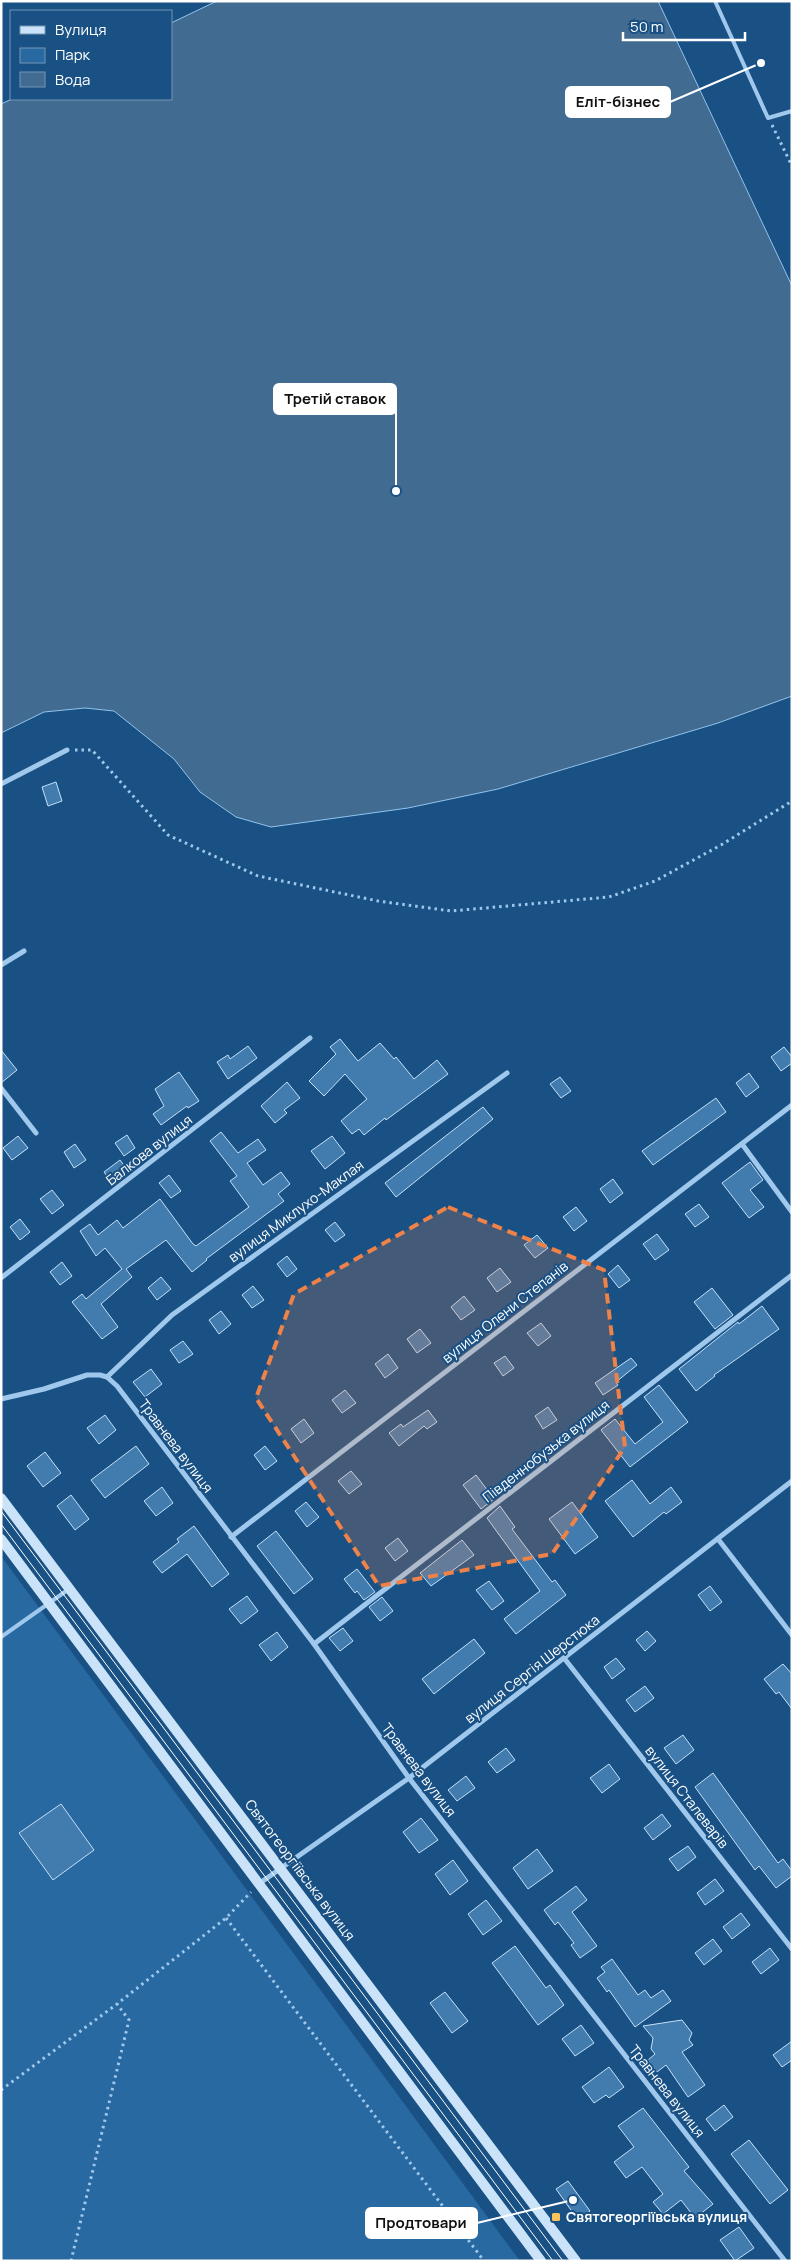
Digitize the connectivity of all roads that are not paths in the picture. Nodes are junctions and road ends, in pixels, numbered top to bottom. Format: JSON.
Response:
{"nodes":[{"id":1,"x":715,"y":1,"type":"edge"},
{"id":2,"x":792,"y":111,"type":"edge"},
{"id":3,"x":67,"y":750,"type":"road end"},
{"id":4,"x":1,"y":784,"type":"edge"},
{"id":5,"x":24,"y":951,"type":"dead end"},
{"id":6,"x":1,"y":965,"type":"edge"},
{"id":7,"x":310,"y":1038,"type":"dead end"},
{"id":8,"x":507,"y":1073,"type":"dead end"},
{"id":9,"x":1,"y":1088,"type":"edge"},
{"id":10,"x":792,"y":1105,"type":"edge"},
{"id":11,"x":36,"y":1133,"type":"dead end"},
{"id":12,"x":742,"y":1144,"type":"junction"},
{"id":13,"x":792,"y":1212,"type":"edge"},
{"id":14,"x":792,"y":1275,"type":"edge"},
{"id":15,"x":1,"y":1278,"type":"edge"},
{"id":16,"x":107,"y":1377,"type":"junction"},
{"id":17,"x":1,"y":1399,"type":"edge"},
{"id":18,"x":792,"y":1481,"type":"edge"},
{"id":19,"x":1,"y":1498,"type":"edge"},
{"id":20,"x":231,"y":1536,"type":"junction"},
{"id":21,"x":1,"y":1539,"type":"edge"},
{"id":22,"x":718,"y":1539,"type":"junction"},
{"id":23,"x":70,"y":1588,"type":"junction"},
{"id":24,"x":48,"y":1604,"type":"junction"},
{"id":25,"x":792,"y":1635,"type":"edge"},
{"id":26,"x":1,"y":1637,"type":"edge"},
{"id":27,"x":314,"y":1644,"type":"junction"},
{"id":28,"x":564,"y":1658,"type":"junction"},
{"id":29,"x":409,"y":1778,"type":"junction"},
{"id":30,"x":281,"y":1867,"type":"junction"},
{"id":31,"x":260,"y":1883,"type":"junction"},
{"id":32,"x":792,"y":1949,"type":"edge"},
{"id":33,"x":541,"y":2261,"type":"edge"},
{"id":34,"x":576,"y":2261,"type":"edge"},
{"id":35,"x":784,"y":2261,"type":"edge"}],
"edges":[{"from":1,"to":2,"type":"lane"},
{"from":3,"to":4,"type":"street"},
{"from":5,"to":6,"type":"street"},
{"from":7,"to":15,"type":"street","name":"Балкова вулиця"},
{"from":8,"to":16,"type":"street","name":"вулиця Миклухо-Маклая"},
{"from":9,"to":11,"type":"street"},
{"from":10,"to":12,"type":"street","name":"вулиця Олени Степанів"},
{"from":12,"to":13,"type":"street"},
{"from":12,"to":20,"type":"street","name":"вулиця Олени Степанів"},
{"from":14,"to":27,"type":"street","name":"Південнобузька вулиця"},
{"from":16,"to":17,"type":"street"},
{"from":16,"to":20,"type":"street","name":"Травнева вулиця"},
{"from":18,"to":22,"type":"street","name":"вулиця Сергія Шерстюка"},
{"from":19,"to":23,"type":"main road","name":"Святогеоргіївська вулиця"},
{"from":20,"to":27,"type":"street","name":"Травнева вулиця"},
{"from":21,"to":24,"type":"main road"},
{"from":22,"to":25,"type":"street"},
{"from":22,"to":28,"type":"street","name":"вулиця Сергія Шерстюка"},
{"from":23,"to":24,"type":"lane"},
{"from":23,"to":30,"type":"main road","name":"Святогеоргіївська вулиця"},
{"from":24,"to":26,"type":"lane"},
{"from":24,"to":31,"type":"main road"},
{"from":27,"to":29,"type":"street","name":"Травнева вулиця"},
{"from":28,"to":29,"type":"street","name":"вулиця Сергія Шерстюка"},
{"from":28,"to":32,"type":"street","name":"вулиця Сталеварів"},
{"from":29,"to":30,"type":"street","name":"вулиця Сергія Шерстюка"},
{"from":29,"to":35,"type":"street","name":"Травнева вулиця"},
{"from":30,"to":31,"type":"street","name":"вулиця Сергія Шерстюка"},
{"from":30,"to":34,"type":"main road","name":"Святогеоргіївська вулиця"},
{"from":31,"to":33,"type":"main road"}]}
